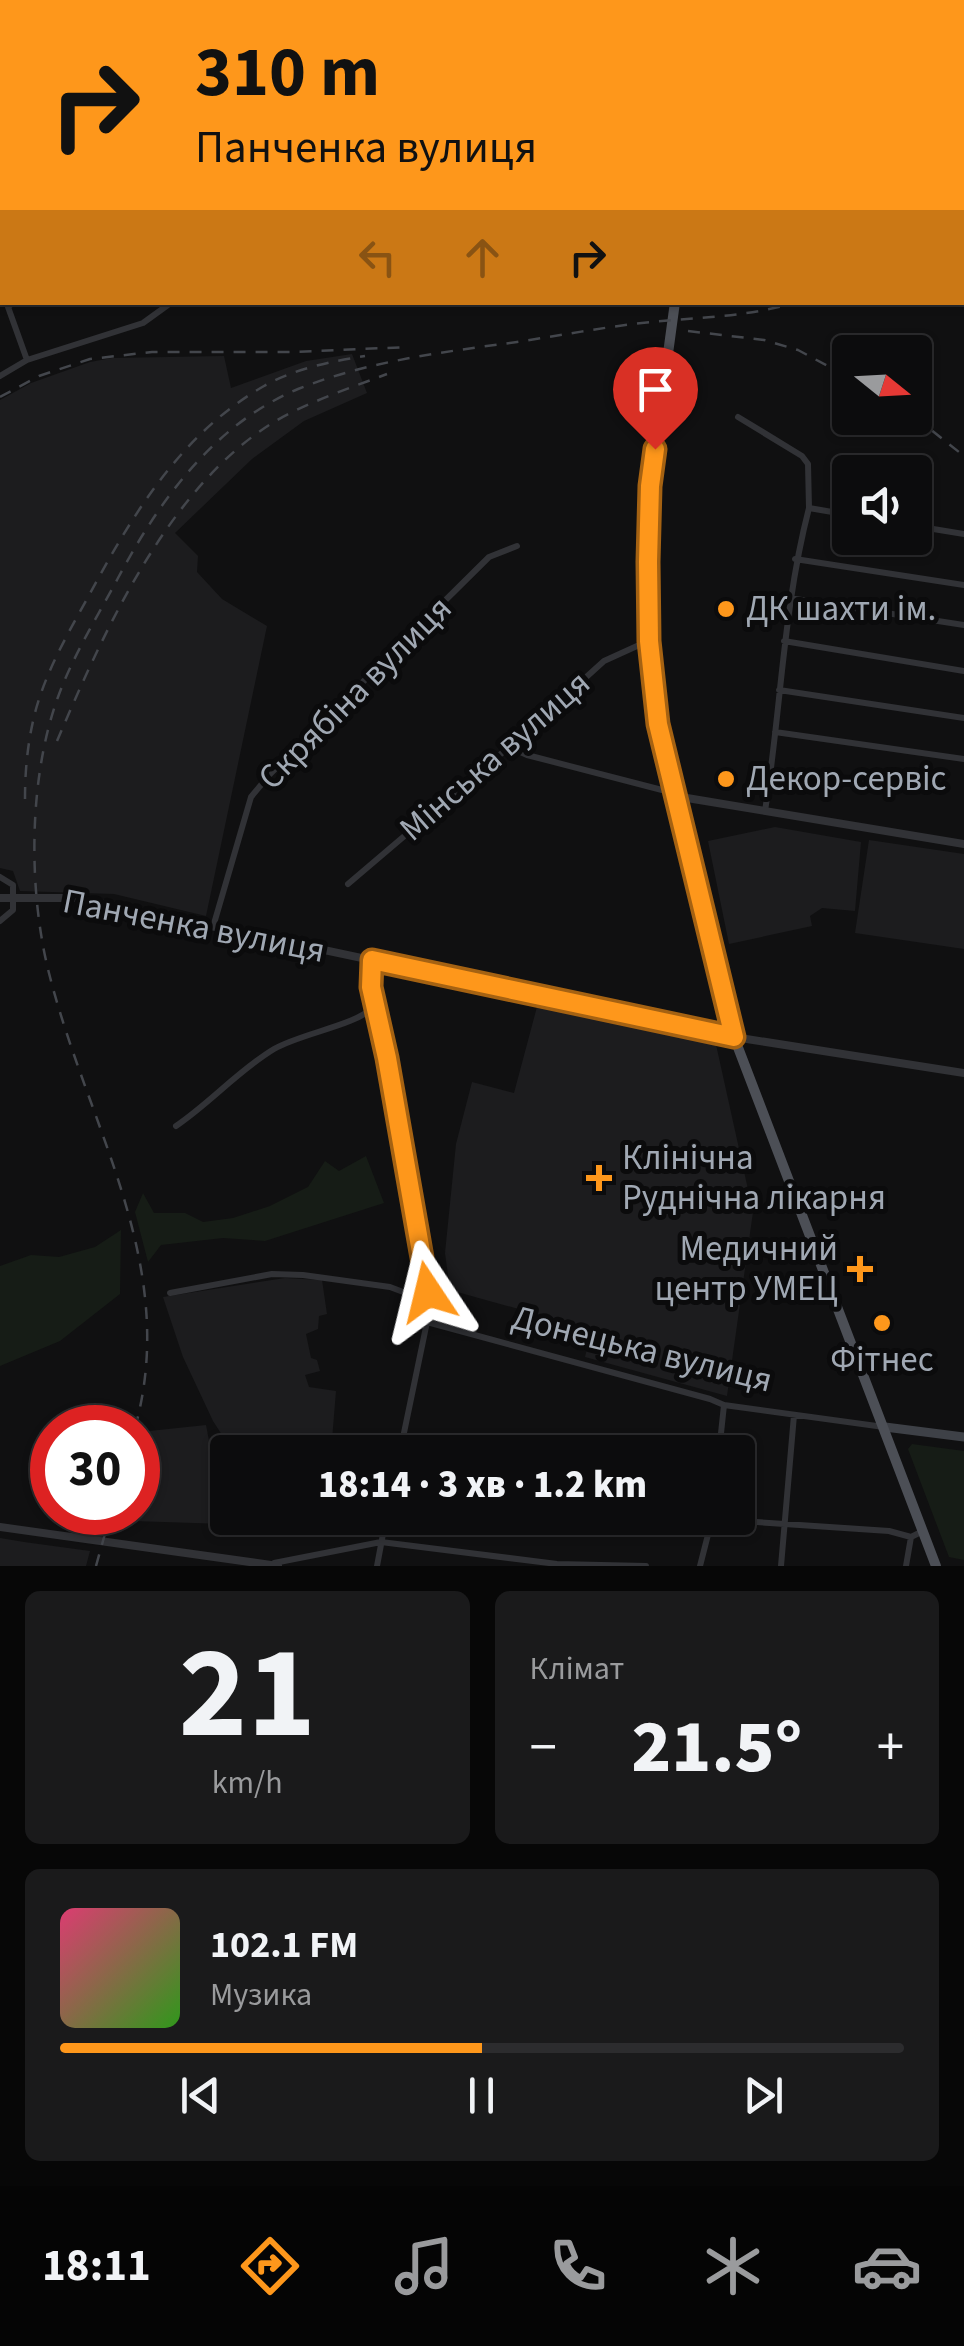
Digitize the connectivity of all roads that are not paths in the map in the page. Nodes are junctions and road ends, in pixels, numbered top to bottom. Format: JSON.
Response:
{"nodes":[{"id":1,"x":10,"y":305,"type":"edge"},
{"id":2,"x":168,"y":305,"type":"edge"},
{"id":3,"x":675,"y":305,"type":"edge"},
{"id":4,"x":27,"y":360,"type":"junction"},
{"id":5,"x":0,"y":376,"type":"edge"},
{"id":6,"x":738,"y":417,"type":"dead end"},
{"id":7,"x":809,"y":508,"type":"junction"},
{"id":8,"x":832,"y":512,"type":"edge"},
{"id":9,"x":932,"y":529,"type":"edge"},
{"id":10,"x":964,"y":534,"type":"edge"},
{"id":11,"x":518,"y":546,"type":"dead end"},
{"id":12,"x":796,"y":559,"type":"junction"},
{"id":13,"x":964,"y":585,"type":"edge"},
{"id":14,"x":790,"y":598,"type":"junction"},
{"id":15,"x":964,"y":625,"type":"edge"},
{"id":16,"x":649,"y":641,"type":"junction"},
{"id":17,"x":784,"y":641,"type":"junction"},
{"id":18,"x":964,"y":671,"type":"edge"},
{"id":19,"x":778,"y":690,"type":"junction"},
{"id":20,"x":964,"y":718,"type":"edge"},
{"id":21,"x":775,"y":732,"type":"junction"},
{"id":22,"x":509,"y":747,"type":"junction"},
{"id":23,"x":964,"y":759,"type":"edge"},
{"id":24,"x":662,"y":790,"type":"dead end"},
{"id":25,"x":675,"y":796,"type":"junction"},
{"id":26,"x":765,"y":812,"type":"junction"},
{"id":27,"x":964,"y":844,"type":"edge"},
{"id":28,"x":0,"y":877,"type":"edge"},
{"id":29,"x":348,"y":884,"type":"dead end"},
{"id":30,"x":0,"y":898,"type":"edge"},
{"id":31,"x":0,"y":921,"type":"edge"},
{"id":32,"x":213,"y":927,"type":"junction"},
{"id":33,"x":372,"y":960,"type":"junction"},
{"id":34,"x":375,"y":1006,"type":"junction"},
{"id":35,"x":734,"y":1037,"type":"junction"},
{"id":36,"x":964,"y":1073,"type":"edge"},
{"id":37,"x":176,"y":1126,"type":"dead end"},
{"id":38,"x":170,"y":1294,"type":"dead end"},
{"id":39,"x":428,"y":1300,"type":"junction"},
{"id":40,"x":427,"y":1322,"type":"junction"},
{"id":41,"x":724,"y":1405,"type":"junction"},
{"id":42,"x":794,"y":1415,"type":"junction"},
{"id":43,"x":885,"y":1427,"type":"junction"},
{"id":44,"x":404,"y":1435,"type":"edge"},
{"id":45,"x":721,"y":1435,"type":"edge"},
{"id":46,"x":964,"y":1437,"type":"edge"},
{"id":47,"x":755,"y":1522,"type":"edge"},
{"id":48,"x":785,"y":1524,"type":"junction"},
{"id":49,"x":0,"y":1527,"type":"edge"},
{"id":50,"x":924,"y":1531,"type":"junction"},
{"id":51,"x":382,"y":1535,"type":"edge"},
{"id":52,"x":708,"y":1535,"type":"edge"},
{"id":53,"x":911,"y":1536,"type":"junction"},
{"id":54,"x":381,"y":1542,"type":"junction"},
{"id":55,"x":275,"y":1565,"type":"edge"},
{"id":56,"x":376,"y":1566,"type":"edge"},
{"id":57,"x":646,"y":1566,"type":"edge"},
{"id":58,"x":700,"y":1566,"type":"edge"},
{"id":59,"x":781,"y":1566,"type":"edge"},
{"id":60,"x":906,"y":1566,"type":"edge"},
{"id":61,"x":936,"y":1566,"type":"edge"}],
"edges":[{"from":1,"to":4,"type":"street"},
{"from":2,"to":4,"type":"street"},
{"from":3,"to":16,"type":"main road"},
{"from":4,"to":5,"type":"street"},
{"from":6,"to":7,"type":"street"},
{"from":7,"to":8,"type":"street"},
{"from":7,"to":12,"type":"street"},
{"from":9,"to":10,"type":"street"},
{"from":11,"to":32,"type":"street","name":"Скрябіна вулиця"},
{"from":12,"to":13,"type":"street"},
{"from":12,"to":14,"type":"street"},
{"from":14,"to":15,"type":"street"},
{"from":14,"to":17,"type":"street"},
{"from":16,"to":22,"type":"street","name":"Мінська вулиця"},
{"from":16,"to":25,"type":"main road"},
{"from":17,"to":18,"type":"street"},
{"from":17,"to":19,"type":"street"},
{"from":19,"to":20,"type":"street"},
{"from":19,"to":21,"type":"street"},
{"from":21,"to":23,"type":"street"},
{"from":21,"to":26,"type":"street"},
{"from":22,"to":24,"type":"street"},
{"from":22,"to":29,"type":"street","name":"Мінська вулиця"},
{"from":25,"to":26,"type":"street"},
{"from":25,"to":35,"type":"main road"},
{"from":26,"to":27,"type":"street"},
{"from":28,"to":31,"type":"street","name":"Панченка вулиця"},
{"from":30,"to":32,"type":"street","name":"Панченка вулиця","bridge":true},
{"from":32,"to":33,"type":"street","name":"Панченка вулиця"},
{"from":33,"to":34,"type":"street"},
{"from":33,"to":35,"type":"street","name":"Панченка вулиця"},
{"from":34,"to":37,"type":"street"},
{"from":34,"to":39,"type":"street"},
{"from":35,"to":36,"type":"street","name":"Панченка вулиця"},
{"from":35,"to":43,"type":"main road"},
{"from":38,"to":39,"type":"street"},
{"from":39,"to":40,"type":"street"},
{"from":40,"to":41,"type":"street","name":"Донецька вулиця"},
{"from":40,"to":44,"type":"street"},
{"from":41,"to":42,"type":"street","name":"Донецька вулиця"},
{"from":41,"to":45,"type":"street"},
{"from":42,"to":43,"type":"street","name":"Донецька вулиця"},
{"from":42,"to":48,"type":"street"},
{"from":43,"to":46,"type":"main road","name":"Донецька вулиця"},
{"from":43,"to":50,"type":"main road"},
{"from":47,"to":48,"type":"street"},
{"from":48,"to":53,"type":"street"},
{"from":48,"to":59,"type":"street"},
{"from":49,"to":55,"type":"street"},
{"from":50,"to":53,"type":"street"},
{"from":50,"to":61,"type":"main road"},
{"from":51,"to":54,"type":"street"},
{"from":52,"to":58,"type":"street"},
{"from":53,"to":60,"type":"street"},
{"from":54,"to":55,"type":"street"},
{"from":54,"to":56,"type":"street"},
{"from":54,"to":57,"type":"street"}]}
